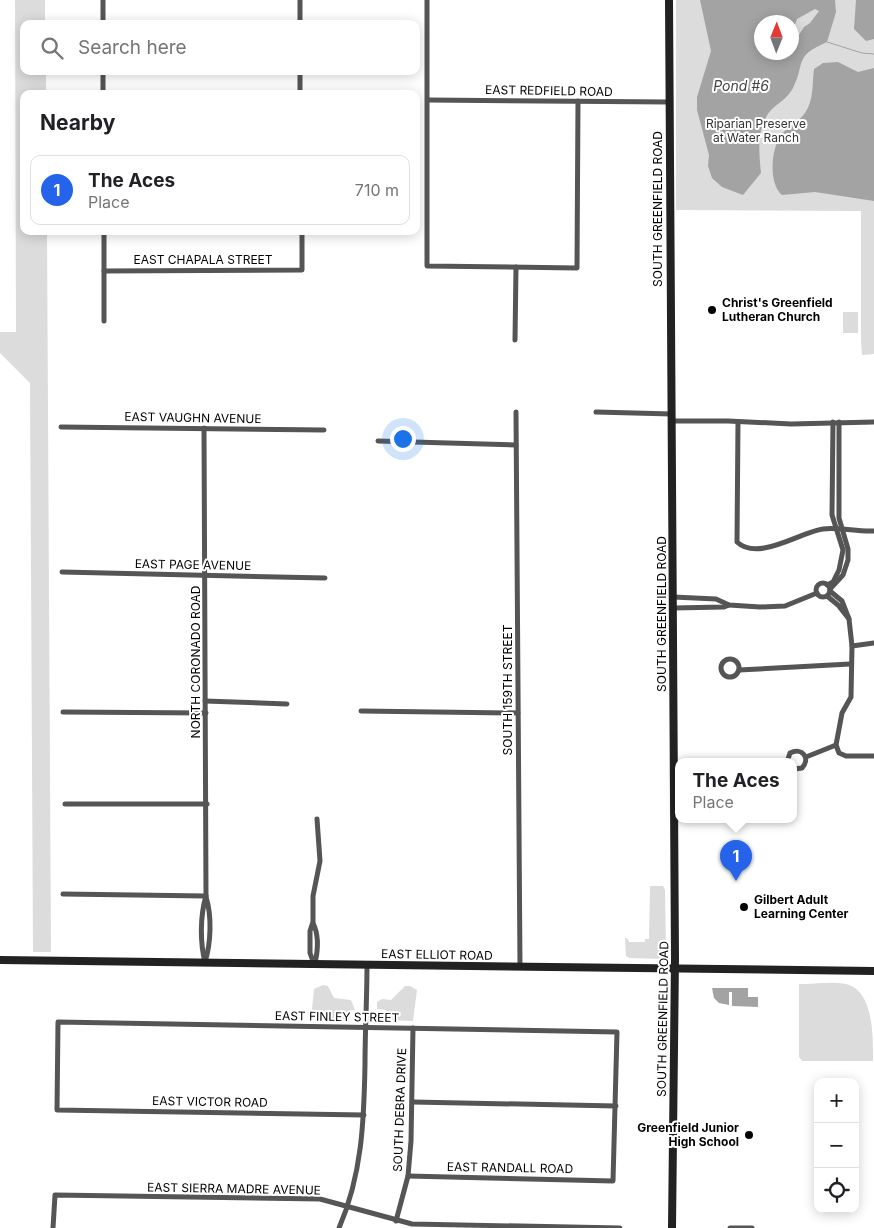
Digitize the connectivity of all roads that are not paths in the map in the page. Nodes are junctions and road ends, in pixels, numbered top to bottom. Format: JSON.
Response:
{"nodes":[{"id":1,"x":103,"y":0,"type":"edge"},
{"id":2,"x":300,"y":0,"type":"edge"},
{"id":3,"x":427,"y":0,"type":"edge"},
{"id":4,"x":669,"y":0,"type":"edge"},
{"id":5,"x":103,"y":20,"type":"edge"},
{"id":6,"x":300,"y":20,"type":"edge"},
{"id":7,"x":103,"y":75,"type":"edge"},
{"id":8,"x":300,"y":75,"type":"edge"},
{"id":9,"x":103,"y":90,"type":"edge"},
{"id":10,"x":300,"y":90,"type":"edge"},
{"id":11,"x":428,"y":100,"type":"junction"},
{"id":12,"x":578,"y":101,"type":"junction"},
{"id":13,"x":669,"y":102,"type":"junction"},
{"id":14,"x":104,"y":235,"type":"edge"},
{"id":15,"x":302,"y":235,"type":"edge"},
{"id":16,"x":516,"y":267,"type":"junction"},
{"id":17,"x":104,"y":271,"type":"junction"},
{"id":18,"x":104,"y":320,"type":"dead end"},
{"id":19,"x":515,"y":340,"type":"dead end"},
{"id":20,"x":516,"y":412,"type":"dead end"},
{"id":21,"x":596,"y":412,"type":"dead end"},
{"id":22,"x":672,"y":418,"type":"junction"},
{"id":23,"x":738,"y":422,"type":"junction"},
{"id":24,"x":833,"y":422,"type":"junction"},
{"id":25,"x":839,"y":422,"type":"junction"},
{"id":26,"x":874,"y":422,"type":"edge"},
{"id":27,"x":61,"y":427,"type":"dead end"},
{"id":28,"x":204,"y":428,"type":"junction"},
{"id":29,"x":324,"y":430,"type":"dead end"},
{"id":30,"x":378,"y":441,"type":"dead end"},
{"id":31,"x":516,"y":444,"type":"junction"},
{"id":32,"x":836,"y":469,"type":"junction"},
{"id":33,"x":836,"y":528,"type":"junction"},
{"id":34,"x":843,"y":530,"type":"junction"},
{"id":35,"x":874,"y":531,"type":"edge"},
{"id":36,"x":62,"y":572,"type":"dead end"},
{"id":37,"x":206,"y":576,"type":"junction"},
{"id":38,"x":325,"y":578,"type":"dead end"},
{"id":39,"x":829,"y":588,"type":"junction"},
{"id":40,"x":817,"y":593,"type":"junction"},
{"id":41,"x":826,"y":596,"type":"junction"},
{"id":42,"x":673,"y":597,"type":"junction"},
{"id":43,"x":703,"y":598,"type":"junction"},
{"id":44,"x":729,"y":605,"type":"junction"},
{"id":45,"x":673,"y":608,"type":"junction"},
{"id":46,"x":702,"y":608,"type":"junction"},
{"id":47,"x":849,"y":619,"type":"junction"},
{"id":48,"x":874,"y":643,"type":"edge"},
{"id":49,"x":852,"y":646,"type":"junction"},
{"id":50,"x":850,"y":664,"type":"junction"},
{"id":51,"x":739,"y":670,"type":"dead end"},
{"id":52,"x":205,"y":702,"type":"junction"},
{"id":53,"x":287,"y":704,"type":"dead end"},
{"id":54,"x":361,"y":711,"type":"dead end"},
{"id":55,"x":63,"y":712,"type":"dead end"},
{"id":56,"x":206,"y":713,"type":"junction"},
{"id":57,"x":518,"y":713,"type":"junction"},
{"id":58,"x":836,"y":745,"type":"junction"},
{"id":59,"x":874,"y":756,"type":"edge"},
{"id":60,"x":806,"y":757,"type":"junction"},
{"id":61,"x":788,"y":758,"type":"edge"},
{"id":62,"x":797,"y":769,"type":"edge"},
{"id":63,"x":65,"y":804,"type":"dead end"},
{"id":64,"x":207,"y":804,"type":"junction"},
{"id":65,"x":317,"y":819,"type":"dead end"},
{"id":66,"x":63,"y":894,"type":"dead end"},
{"id":67,"x":206,"y":896,"type":"junction"},
{"id":68,"x":0,"y":960,"type":"edge"},
{"id":69,"x":205,"y":962,"type":"junction"},
{"id":70,"x":314,"y":964,"type":"junction"},
{"id":71,"x":367,"y":965,"type":"junction"},
{"id":72,"x":520,"y":967,"type":"junction"},
{"id":73,"x":675,"y":969,"type":"junction"},
{"id":74,"x":874,"y":971,"type":"edge"},
{"id":75,"x":366,"y":1027,"type":"junction"},
{"id":76,"x":413,"y":1028,"type":"junction"},
{"id":77,"x":413,"y":1102,"type":"junction"},
{"id":78,"x":616,"y":1106,"type":"junction"},
{"id":79,"x":57,"y":1110,"type":"joint"},
{"id":80,"x":364,"y":1114,"type":"junction"},
{"id":81,"x":408,"y":1176,"type":"junction"},
{"id":82,"x":349,"y":1206,"type":"junction"},
{"id":83,"x":396,"y":1221,"type":"junction"},
{"id":84,"x":528,"y":1227,"type":"edge"},
{"id":85,"x":53,"y":1228,"type":"edge"},
{"id":86,"x":339,"y":1228,"type":"edge"},
{"id":87,"x":620,"y":1228,"type":"edge"},
{"id":88,"x":672,"y":1228,"type":"edge"},
{"id":89,"x":730,"y":1228,"type":"edge"},
{"id":90,"x":752,"y":1228,"type":"edge"}],
"edges":[{"from":1,"to":5,"type":"street"},
{"from":2,"to":6,"type":"street"},
{"from":3,"to":11,"type":"street"},
{"from":4,"to":13,"type":"main road","name":"SOUTH GREENFIELD ROAD"},
{"from":7,"to":9,"type":"street"},
{"from":8,"to":10,"type":"street"},
{"from":11,"to":12,"type":"street","name":"EAST REDFIELD ROAD"},
{"from":11,"to":16,"type":"street"},
{"from":12,"to":13,"type":"street","name":"EAST REDFIELD ROAD"},
{"from":12,"to":16,"type":"street"},
{"from":13,"to":22,"type":"main road","name":"SOUTH GREENFIELD ROAD"},
{"from":14,"to":17,"type":"street"},
{"from":15,"to":17,"type":"street","name":"EAST CHAPALA STREET"},
{"from":16,"to":19,"type":"street"},
{"from":17,"to":18,"type":"street"},
{"from":20,"to":31,"type":"street","name":"SOUTH 159TH STREET"},
{"from":21,"to":22,"type":"street"},
{"from":22,"to":23,"type":"street"},
{"from":22,"to":42,"type":"main road","name":"SOUTH GREENFIELD ROAD"},
{"from":23,"to":24,"type":"street"},
{"from":23,"to":33,"type":"street"},
{"from":24,"to":25,"type":"street"},
{"from":24,"to":32,"type":"street"},
{"from":25,"to":26,"type":"street"},
{"from":25,"to":32,"type":"street"},
{"from":27,"to":28,"type":"street","name":"EAST VAUGHN AVENUE"},
{"from":28,"to":29,"type":"street","name":"EAST VAUGHN AVENUE"},
{"from":28,"to":37,"type":"street","name":"NORTH CORONADO ROAD"},
{"from":30,"to":31,"type":"street"},
{"from":31,"to":57,"type":"street","name":"SOUTH 159TH STREET"},
{"from":32,"to":33,"type":"street"},
{"from":32,"to":34,"type":"street"},
{"from":33,"to":34,"type":"street"},
{"from":33,"to":39,"type":"street"},
{"from":34,"to":35,"type":"street"},
{"from":34,"to":39,"type":"street"},
{"from":36,"to":37,"type":"street","name":"EAST PAGE AVENUE"},
{"from":37,"to":38,"type":"street","name":"EAST PAGE AVENUE"},
{"from":37,"to":52,"type":"street","name":"NORTH CORONADO ROAD"},
{"from":39,"to":40,"type":"street"},
{"from":39,"to":41,"type":"street"},
{"from":39,"to":47,"type":"street"},
{"from":40,"to":41,"type":"street"},
{"from":40,"to":44,"type":"street"},
{"from":41,"to":47,"type":"street"},
{"from":42,"to":43,"type":"street"},
{"from":42,"to":45,"type":"main road","name":"SOUTH GREENFIELD ROAD"},
{"from":43,"to":44,"type":"street"},
{"from":43,"to":46,"type":"street"},
{"from":44,"to":46,"type":"street"},
{"from":45,"to":46,"type":"street"},
{"from":45,"to":73,"type":"main road","name":"SOUTH GREENFIELD ROAD"},
{"from":47,"to":49,"type":"street"},
{"from":48,"to":49,"type":"street"},
{"from":49,"to":50,"type":"street"},
{"from":50,"to":51,"type":"street"},
{"from":50,"to":58,"type":"street"},
{"from":52,"to":53,"type":"street"},
{"from":52,"to":56,"type":"street","name":"NORTH CORONADO ROAD"},
{"from":54,"to":57,"type":"street"},
{"from":55,"to":56,"type":"street"},
{"from":56,"to":64,"type":"street","name":"NORTH CORONADO ROAD"},
{"from":57,"to":72,"type":"street","name":"SOUTH 159TH STREET"},
{"from":58,"to":59,"type":"street"},
{"from":58,"to":60,"type":"street"},
{"from":60,"to":61,"type":"street"},
{"from":60,"to":62,"type":"street"},
{"from":63,"to":64,"type":"street"},
{"from":64,"to":67,"type":"street","name":"NORTH CORONADO ROAD"},
{"from":65,"to":70,"type":"street"},
{"from":66,"to":67,"type":"street"},
{"from":67,"to":69,"type":"street","name":"NORTH CORONADO ROAD"},
{"from":68,"to":69,"type":"main road","name":"EAST ELLIOT ROAD"},
{"from":69,"to":70,"type":"main road","name":"EAST ELLIOT ROAD"},
{"from":70,"to":71,"type":"main road","name":"EAST ELLIOT ROAD"},
{"from":71,"to":72,"type":"main road","name":"EAST ELLIOT ROAD"},
{"from":71,"to":75,"type":"street"},
{"from":72,"to":73,"type":"main road","name":"EAST ELLIOT ROAD"},
{"from":73,"to":74,"type":"main road","name":"EAST ELLIOT ROAD"},
{"from":73,"to":88,"type":"main road","name":"SOUTH GREENFIELD ROAD"},
{"from":75,"to":76,"type":"street","name":"EAST FINLEY STREET"},
{"from":75,"to":79,"type":"street","name":"EAST FINLEY STREET"},
{"from":75,"to":80,"type":"street"},
{"from":76,"to":77,"type":"street","name":"SOUTH DEBRA DRIVE"},
{"from":76,"to":78,"type":"street","name":"EAST FINLEY STREET"},
{"from":77,"to":78,"type":"street"},
{"from":77,"to":81,"type":"street","name":"SOUTH DEBRA DRIVE"},
{"from":78,"to":81,"type":"street","name":"EAST RANDALL ROAD"},
{"from":79,"to":80,"type":"street","name":"EAST VICTOR ROAD"},
{"from":80,"to":82,"type":"street"},
{"from":81,"to":83,"type":"street","name":"SOUTH DEBRA DRIVE"},
{"from":82,"to":83,"type":"street","name":"EAST SIERRA MADRE AVENUE"},
{"from":82,"to":85,"type":"street","name":"EAST SIERRA MADRE AVENUE"},
{"from":82,"to":86,"type":"street"},
{"from":83,"to":84,"type":"street","name":"EAST SIERRA MADRE AVENUE"},
{"from":84,"to":87,"type":"street","name":"EAST SIERRA MADRE AVENUE"},
{"from":89,"to":90,"type":"street"}]}
